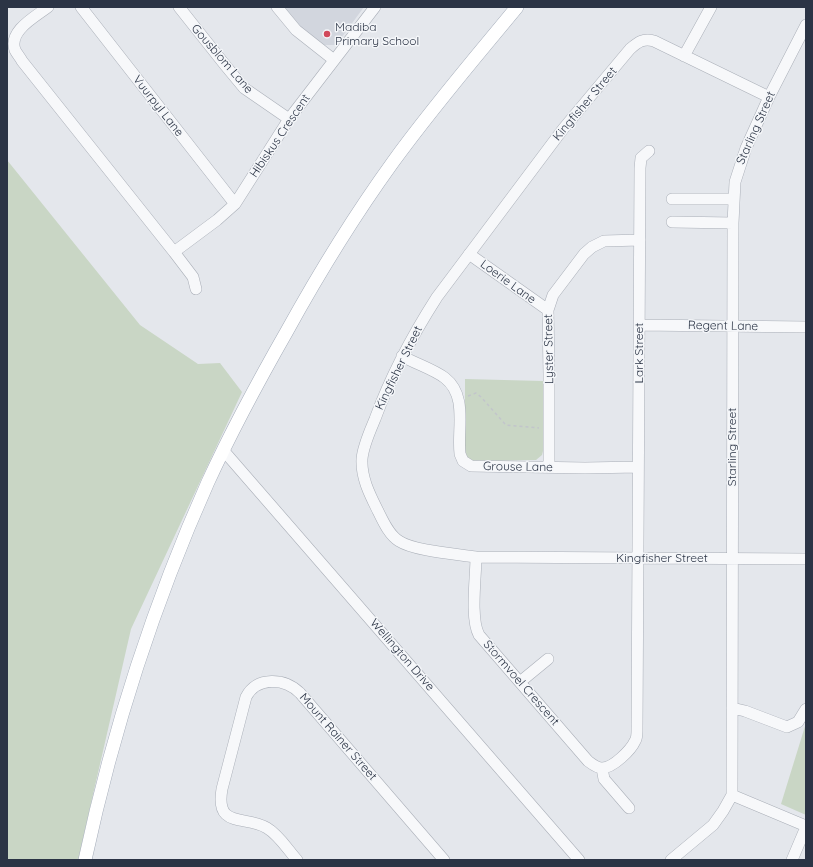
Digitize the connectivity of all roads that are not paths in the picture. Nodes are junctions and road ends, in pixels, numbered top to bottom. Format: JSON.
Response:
{"nodes":[{"id":1,"x":48,"y":7,"type":"edge"},
{"id":2,"x":81,"y":7,"type":"edge"},
{"id":3,"x":179,"y":7,"type":"edge"},
{"id":4,"x":277,"y":7,"type":"edge"},
{"id":5,"x":375,"y":7,"type":"edge"},
{"id":6,"x":517,"y":7,"type":"edge"},
{"id":7,"x":711,"y":7,"type":"edge"},
{"id":8,"x":806,"y":25,"type":"edge"},
{"id":9,"x":684,"y":56,"type":"junction"},
{"id":10,"x":334,"y":60,"type":"junction"},
{"id":11,"x":769,"y":97,"type":"junction"},
{"id":12,"x":290,"y":119,"type":"junction"},
{"id":13,"x":649,"y":151,"type":"dead end"},
{"id":14,"x":672,"y":198,"type":"dead end"},
{"id":15,"x":734,"y":199,"type":"junction"},
{"id":16,"x":235,"y":204,"type":"junction"},
{"id":17,"x":672,"y":222,"type":"dead end"},
{"id":18,"x":732,"y":223,"type":"junction"},
{"id":19,"x":640,"y":240,"type":"junction"},
{"id":20,"x":174,"y":252,"type":"junction"},
{"id":21,"x":469,"y":254,"type":"junction"},
{"id":22,"x":196,"y":290,"type":"dead end"},
{"id":23,"x":548,"y":310,"type":"junction"},
{"id":24,"x":639,"y":325,"type":"junction"},
{"id":25,"x":733,"y":326,"type":"junction"},
{"id":26,"x":806,"y":327,"type":"edge"},
{"id":27,"x":402,"y":356,"type":"junction"},
{"id":28,"x":223,"y":450,"type":"junction"},
{"id":29,"x":549,"y":467,"type":"junction"},
{"id":30,"x":638,"y":467,"type":"junction"},
{"id":31,"x":476,"y":557,"type":"junction"},
{"id":32,"x":638,"y":558,"type":"junction"},
{"id":33,"x":732,"y":558,"type":"junction"},
{"id":34,"x":806,"y":559,"type":"edge"},
{"id":35,"x":548,"y":659,"type":"dead end"},
{"id":36,"x":520,"y":682,"type":"junction"},
{"id":37,"x":732,"y":708,"type":"junction"},
{"id":38,"x":806,"y":709,"type":"edge"},
{"id":39,"x":602,"y":768,"type":"junction"},
{"id":40,"x":732,"y":795,"type":"junction"},
{"id":41,"x":629,"y":808,"type":"dead end"},
{"id":42,"x":806,"y":826,"type":"edge"},
{"id":43,"x":85,"y":860,"type":"edge"},
{"id":44,"x":296,"y":860,"type":"edge"},
{"id":45,"x":444,"y":860,"type":"edge"},
{"id":46,"x":580,"y":860,"type":"edge"},
{"id":47,"x":671,"y":860,"type":"edge"},
{"id":48,"x":792,"y":860,"type":"edge"}],
"edges":[{"from":1,"to":20,"type":"street"},
{"from":2,"to":16,"type":"street","name":"Vuurpyl Lane"},
{"from":3,"to":12,"type":"street","name":"Gousblom Lane"},
{"from":4,"to":10,"type":"street"},
{"from":5,"to":10,"type":"street","name":"Hibiskus Crescent"},
{"from":6,"to":28,"type":"main road"},
{"from":7,"to":9,"type":"street"},
{"from":8,"to":11,"type":"street","name":"Starling Street"},
{"from":9,"to":11,"type":"street","name":"Kingfisher Street"},
{"from":9,"to":21,"type":"street","name":"Kingfisher Street"},
{"from":10,"to":12,"type":"street","name":"Hibiskus Crescent"},
{"from":11,"to":15,"type":"street","name":"Starling Street"},
{"from":12,"to":16,"type":"street","name":"Hibiskus Crescent"},
{"from":13,"to":19,"type":"street","name":"Lark Street"},
{"from":14,"to":15,"type":"street"},
{"from":15,"to":18,"type":"street","name":"Starling Street"},
{"from":16,"to":20,"type":"street","name":"Hibiskus Crescent"},
{"from":17,"to":18,"type":"street"},
{"from":18,"to":25,"type":"street","name":"Starling Street"},
{"from":19,"to":23,"type":"street","name":"Lyster Street"},
{"from":19,"to":24,"type":"street","name":"Lark Street"},
{"from":20,"to":22,"type":"street"},
{"from":21,"to":23,"type":"street","name":"Loerie Lane"},
{"from":21,"to":27,"type":"street","name":"Kingfisher Street"},
{"from":23,"to":29,"type":"street","name":"Lyster Street"},
{"from":24,"to":25,"type":"street","name":"Regent Lane"},
{"from":24,"to":30,"type":"street","name":"Lark Street"},
{"from":25,"to":26,"type":"street","name":"Regent Lane"},
{"from":25,"to":33,"type":"street","name":"Starling Street"},
{"from":27,"to":29,"type":"street","name":"Grouse Lane"},
{"from":27,"to":31,"type":"street","name":"Kingfisher Street"},
{"from":28,"to":43,"type":"main road"},
{"from":28,"to":46,"type":"street","name":"Wellington Drive"},
{"from":29,"to":30,"type":"street","name":"Grouse Lane"},
{"from":30,"to":32,"type":"street","name":"Lark Street"},
{"from":31,"to":32,"type":"street","name":"Kingfisher Street"},
{"from":31,"to":36,"type":"street","name":"Stormvoel Crescent"},
{"from":32,"to":33,"type":"street","name":"Kingfisher Street"},
{"from":32,"to":39,"type":"street"},
{"from":33,"to":34,"type":"street","name":"Kingfisher Street"},
{"from":33,"to":37,"type":"street","name":"Starling Street"},
{"from":35,"to":36,"type":"street"},
{"from":36,"to":39,"type":"street","name":"Stormvoel Crescent"},
{"from":37,"to":38,"type":"street"},
{"from":37,"to":40,"type":"street","name":"Starling Street"},
{"from":39,"to":41,"type":"street"},
{"from":40,"to":42,"type":"street"},
{"from":40,"to":47,"type":"street","name":"Starling Street"},
{"from":42,"to":48,"type":"street"},
{"from":44,"to":45,"type":"street","name":"Mount Rainer Street"}]}
